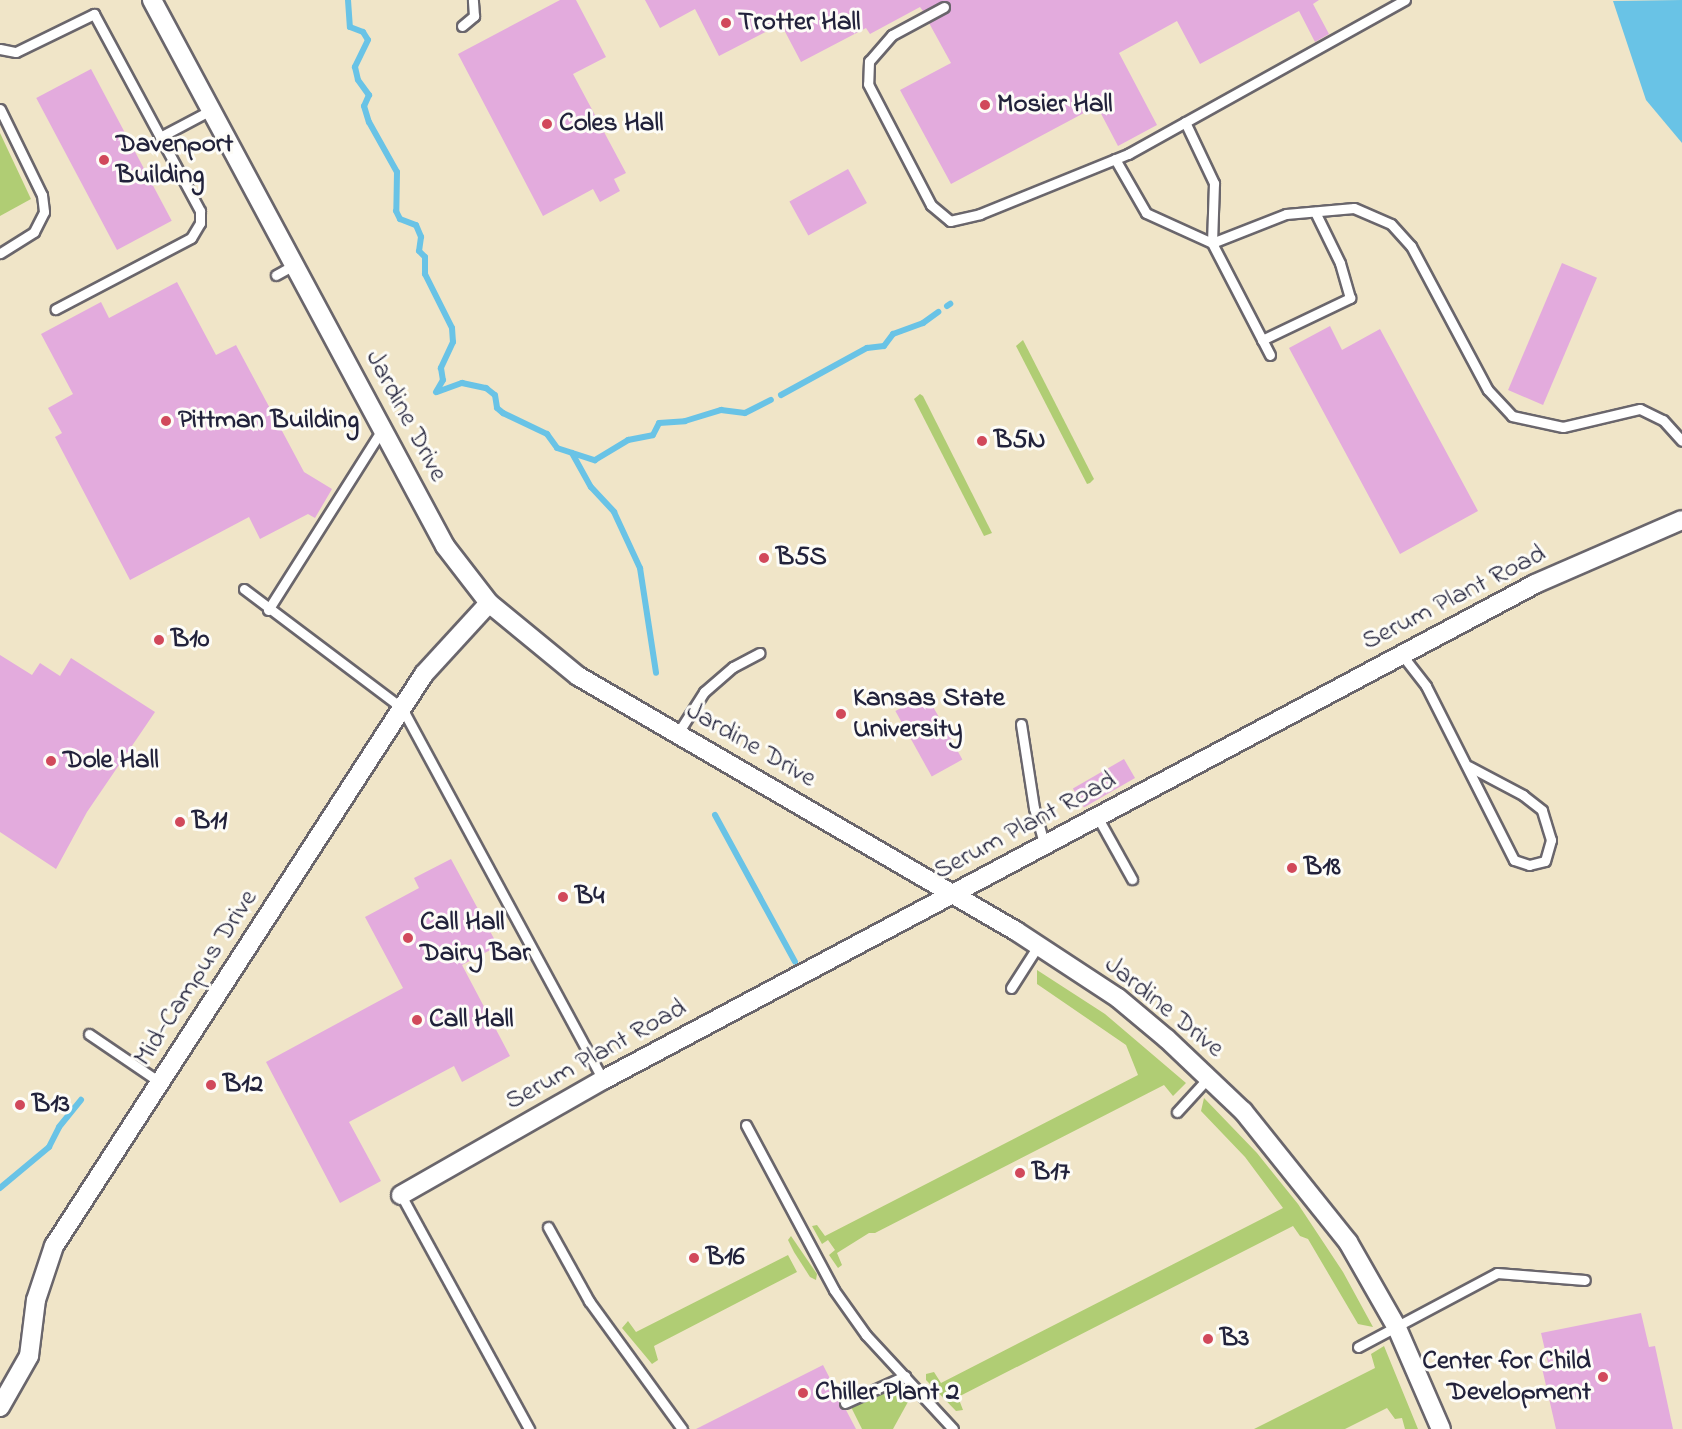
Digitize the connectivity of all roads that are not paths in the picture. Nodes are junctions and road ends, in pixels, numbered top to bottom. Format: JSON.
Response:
{"nodes":[{"id":1,"x":152,"y":0,"type":"edge"},
{"id":2,"x":473,"y":0,"type":"edge"},
{"id":3,"x":1405,"y":0,"type":"edge"},
{"id":4,"x":944,"y":7,"type":"dead end"},
{"id":5,"x":462,"y":26,"type":"dead end"},
{"id":6,"x":0,"y":49,"type":"edge"},
{"id":7,"x":0,"y":109,"type":"edge"},
{"id":8,"x":211,"y":110,"type":"junction"},
{"id":9,"x":1185,"y":122,"type":"junction"},
{"id":10,"x":160,"y":137,"type":"junction"},
{"id":11,"x":1115,"y":159,"type":"junction"},
{"id":12,"x":1315,"y":212,"type":"junction"},
{"id":13,"x":1212,"y":243,"type":"junction"},
{"id":14,"x":0,"y":253,"type":"edge"},
{"id":15,"x":294,"y":265,"type":"junction"},
{"id":16,"x":276,"y":275,"type":"dead end"},
{"id":17,"x":56,"y":309,"type":"dead end"},
{"id":18,"x":1262,"y":340,"type":"junction"},
{"id":19,"x":1270,"y":355,"type":"dead end"},
{"id":20,"x":382,"y":430,"type":"junction"},
{"id":21,"x":1682,"y":441,"type":"edge"},
{"id":22,"x":1682,"y":520,"type":"edge"},
{"id":23,"x":244,"y":589,"type":"dead end"},
{"id":24,"x":489,"y":603,"type":"junction"},
{"id":25,"x":268,"y":610,"type":"junction"},
{"id":26,"x":759,"y":653,"type":"dead end"},
{"id":27,"x":1402,"y":655,"type":"junction"},
{"id":28,"x":402,"y":708,"type":"junction"},
{"id":29,"x":1021,"y":724,"type":"dead end"},
{"id":30,"x":678,"y":734,"type":"junction"},
{"id":31,"x":1467,"y":766,"type":"junction"},
{"id":32,"x":1098,"y":818,"type":"junction"},
{"id":33,"x":1045,"y":846,"type":"junction"},
{"id":34,"x":1132,"y":879,"type":"dead end"},
{"id":35,"x":955,"y":895,"type":"junction"},
{"id":36,"x":1038,"y":946,"type":"junction"},
{"id":37,"x":1011,"y":988,"type":"dead end"},
{"id":38,"x":89,"y":1034,"type":"dead end"},
{"id":39,"x":1209,"y":1077,"type":"junction"},
{"id":40,"x":603,"y":1080,"type":"junction"},
{"id":41,"x":161,"y":1083,"type":"junction"},
{"id":42,"x":1177,"y":1112,"type":"dead end"},
{"id":43,"x":746,"y":1125,"type":"dead end"},
{"id":44,"x":401,"y":1195,"type":"joint"},
{"id":45,"x":548,"y":1227,"type":"dead end"},
{"id":46,"x":1585,"y":1280,"type":"dead end"},
{"id":47,"x":1397,"y":1328,"type":"junction"},
{"id":48,"x":1358,"y":1347,"type":"dead end"},
{"id":49,"x":905,"y":1376,"type":"junction"},
{"id":50,"x":845,"y":1403,"type":"dead end"},
{"id":51,"x":0,"y":1407,"type":"edge"},
{"id":52,"x":529,"y":1429,"type":"edge"},
{"id":53,"x":682,"y":1429,"type":"edge"},
{"id":54,"x":953,"y":1429,"type":"edge"},
{"id":55,"x":1441,"y":1429,"type":"edge"}],
"edges":[{"from":1,"to":8,"type":"street","name":"Jardine Drive"},
{"from":2,"to":5,"type":"lane"},
{"from":3,"to":9,"type":"lane"},
{"from":4,"to":11,"type":"lane"},
{"from":6,"to":10,"type":"lane"},
{"from":7,"to":14,"type":"lane"},
{"from":8,"to":10,"type":"lane"},
{"from":8,"to":15,"type":"street","name":"Jardine Drive"},
{"from":9,"to":11,"type":"lane"},
{"from":9,"to":13,"type":"lane"},
{"from":10,"to":17,"type":"lane"},
{"from":11,"to":13,"type":"lane"},
{"from":12,"to":13,"type":"lane"},
{"from":12,"to":18,"type":"lane"},
{"from":12,"to":21,"type":"lane"},
{"from":13,"to":18,"type":"lane"},
{"from":15,"to":16,"type":"lane"},
{"from":15,"to":20,"type":"street","name":"Jardine Drive"},
{"from":18,"to":19,"type":"lane"},
{"from":20,"to":24,"type":"street","name":"Jardine Drive"},
{"from":20,"to":25,"type":"lane"},
{"from":22,"to":27,"type":"street","name":"Serum Plant Road"},
{"from":23,"to":25,"type":"lane"},
{"from":24,"to":28,"type":"street","name":"Mid-Campus Drive"},
{"from":24,"to":30,"type":"street","name":"Jardine Drive"},
{"from":25,"to":28,"type":"lane"},
{"from":26,"to":30,"type":"lane"},
{"from":27,"to":31,"type":"lane"},
{"from":27,"to":32,"type":"street","name":"Serum Plant Road"},
{"from":28,"to":40,"type":"lane"},
{"from":28,"to":41,"type":"street","name":"Mid-Campus Drive"},
{"from":29,"to":33,"type":"lane"},
{"from":30,"to":35,"type":"street","name":"Jardine Drive"},
{"from":31,"to":31,"type":"lane"},
{"from":32,"to":33,"type":"street","name":"Serum Plant Road"},
{"from":32,"to":34,"type":"lane"},
{"from":33,"to":35,"type":"street","name":"Serum Plant Road"},
{"from":35,"to":36,"type":"street","name":"Jardine Drive"},
{"from":35,"to":40,"type":"street","name":"Serum Plant Road"},
{"from":36,"to":37,"type":"lane"},
{"from":36,"to":39,"type":"street","name":"Jardine Drive"},
{"from":38,"to":41,"type":"lane"},
{"from":39,"to":42,"type":"lane"},
{"from":39,"to":47,"type":"street","name":"Jardine Drive"},
{"from":40,"to":44,"type":"street","name":"Serum Plant Road"},
{"from":41,"to":51,"type":"street","name":"Mid-Campus Drive"},
{"from":43,"to":49,"type":"lane"},
{"from":44,"to":52,"type":"lane"},
{"from":45,"to":53,"type":"lane"},
{"from":46,"to":47,"type":"lane"},
{"from":47,"to":48,"type":"lane"},
{"from":47,"to":55,"type":"street","name":"Jardine Drive"},
{"from":49,"to":50,"type":"lane"},
{"from":49,"to":54,"type":"lane"}]}
